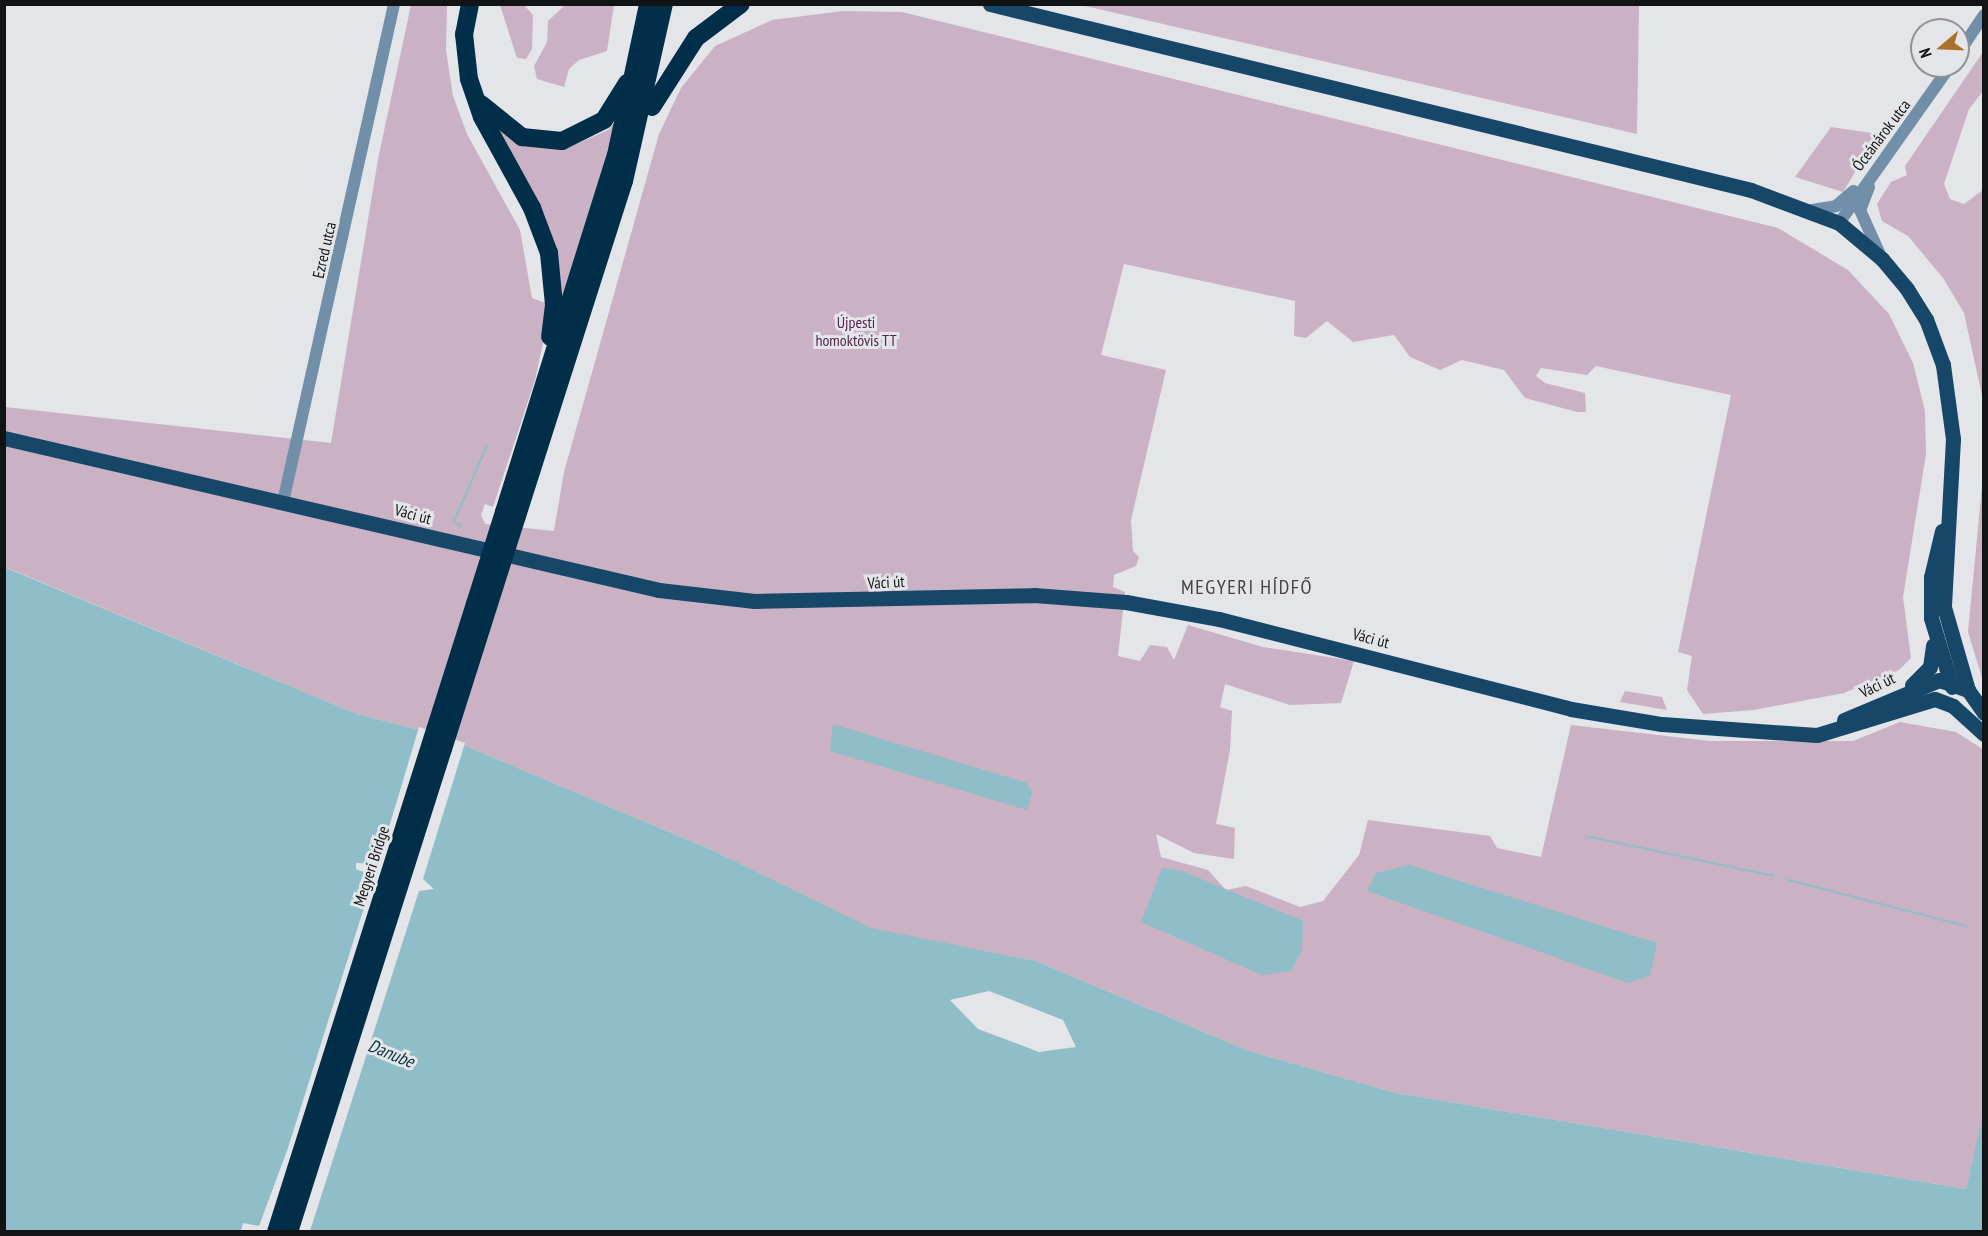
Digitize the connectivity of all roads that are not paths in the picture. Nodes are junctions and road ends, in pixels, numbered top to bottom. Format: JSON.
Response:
{"nodes":[{"id":1,"x":394,"y":4,"type":"edge"},
{"id":2,"x":470,"y":4,"type":"edge"},
{"id":3,"x":648,"y":4,"type":"edge"},
{"id":4,"x":664,"y":4,"type":"edge"},
{"id":5,"x":741,"y":4,"type":"edge"},
{"id":6,"x":990,"y":4,"type":"edge"},
{"id":7,"x":1983,"y":15,"type":"edge"},
{"id":8,"x":1970,"y":35,"type":"edge"},
{"id":9,"x":640,"y":51,"type":"junction"},
{"id":10,"x":1941,"y":78,"type":"edge"},
{"id":11,"x":477,"y":100,"type":"junction"},
{"id":12,"x":1873,"y":172,"type":"junction"},
{"id":13,"x":624,"y":181,"type":"junction"},
{"id":14,"x":1812,"y":210,"type":"junction"},
{"id":15,"x":1839,"y":223,"type":"junction"},
{"id":16,"x":1882,"y":259,"type":"junction"},
{"id":17,"x":542,"y":389,"type":"junction"},
{"id":18,"x":4,"y":438,"type":"edge"},
{"id":19,"x":283,"y":502,"type":"junction"},
{"id":20,"x":510,"y":514,"type":"junction"},
{"id":21,"x":1946,"y":519,"type":"junction"},
{"id":22,"x":1933,"y":636,"type":"junction"},
{"id":23,"x":1956,"y":662,"type":"junction"},
{"id":24,"x":1949,"y":681,"type":"junction"},
{"id":25,"x":1968,"y":690,"type":"junction"},
{"id":26,"x":1901,"y":701,"type":"junction"},
{"id":27,"x":1977,"y":716,"type":"edge"},
{"id":28,"x":1983,"y":734,"type":"edge"},
{"id":29,"x":276,"y":1232,"type":"edge"},
{"id":30,"x":289,"y":1232,"type":"edge"}],
"edges":[{"from":1,"to":19,"type":"street","name":"Ezred utca"},
{"from":2,"to":11,"type":"highway"},
{"from":3,"to":9,"type":"highway"},
{"from":4,"to":13,"type":"highway"},
{"from":5,"to":13,"type":"highway"},
{"from":6,"to":14,"type":"main road"},
{"from":7,"to":8,"type":"street"},
{"from":9,"to":11,"type":"highway"},
{"from":9,"to":17,"type":"highway"},
{"from":10,"to":12,"type":"street","name":"Óceánárok utca"},
{"from":11,"to":17,"type":"highway"},
{"from":12,"to":14,"type":"street"},
{"from":12,"to":15,"type":"street","name":"Óceánárok utca"},
{"from":12,"to":16,"type":"street"},
{"from":13,"to":20,"type":"highway"},
{"from":14,"to":15,"type":"main road"},
{"from":15,"to":16,"type":"main road"},
{"from":16,"to":21,"type":"main road"},
{"from":17,"to":20,"type":"highway"},
{"from":18,"to":19,"type":"main road","name":"Váci út"},
{"from":19,"to":26,"type":"main road","name":"Váci út"},
{"from":20,"to":29,"type":"highway","name":"Megyeri Bridge","bridge":true},
{"from":20,"to":30,"type":"highway","name":"Megyeri Bridge","bridge":true},
{"from":21,"to":22,"type":"main road"},
{"from":21,"to":23,"type":"main road","name":"Váci út"},
{"from":22,"to":24,"type":"main road"},
{"from":22,"to":26,"type":"main road"},
{"from":23,"to":24,"type":"main road"},
{"from":23,"to":25,"type":"main road","name":"Váci út"},
{"from":24,"to":25,"type":"main road"},
{"from":24,"to":26,"type":"main road","name":"Váci út"},
{"from":24,"to":27,"type":"main road"},
{"from":25,"to":27,"type":"main road","name":"Váci út"},
{"from":26,"to":27,"type":"main road","name":"Váci út"},
{"from":27,"to":28,"type":"main road","name":"Váci út"}]}
